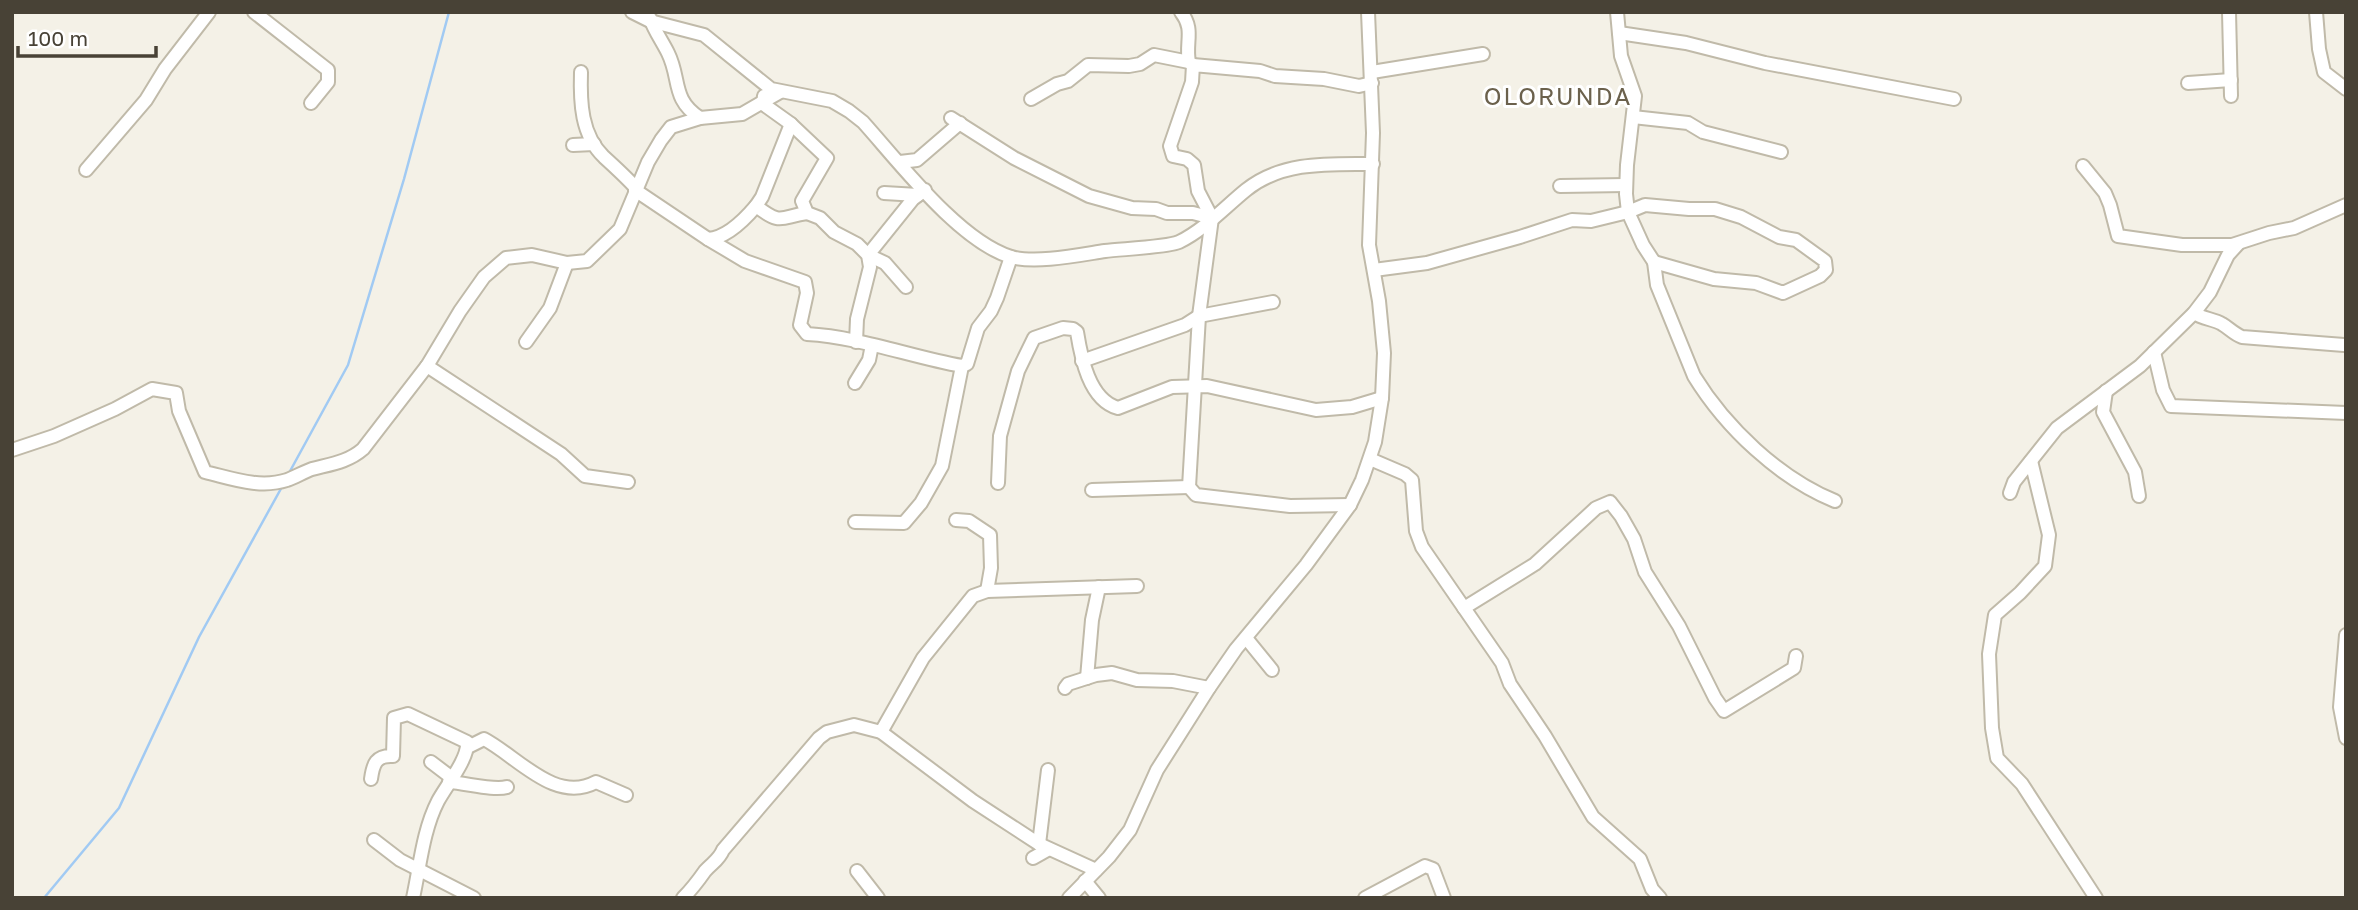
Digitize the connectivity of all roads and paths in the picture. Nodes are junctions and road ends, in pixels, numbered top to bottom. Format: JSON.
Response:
{"nodes":[{"id":1,"x":209,"y":12,"type":"edge"},
{"id":2,"x":254,"y":12,"type":"edge"},
{"id":3,"x":632,"y":12,"type":"edge"},
{"id":4,"x":1181,"y":12,"type":"edge"},
{"id":5,"x":1368,"y":12,"type":"edge"},
{"id":6,"x":1617,"y":12,"type":"edge"},
{"id":7,"x":2229,"y":12,"type":"edge"},
{"id":8,"x":2316,"y":12,"type":"edge"},
{"id":9,"x":649,"y":16,"type":"edge"},
{"id":10,"x":1619,"y":33,"type":"junction"},
{"id":11,"x":1483,"y":54,"type":"dead end"},
{"id":12,"x":1191,"y":64,"type":"junction"},
{"id":13,"x":581,"y":72,"type":"dead end"},
{"id":14,"x":1372,"y":78,"type":"junction"},
{"id":15,"x":2231,"y":80,"type":"junction"},
{"id":16,"x":2188,"y":83,"type":"dead end"},
{"id":17,"x":765,"y":84,"type":"junction"},
{"id":18,"x":2346,"y":89,"type":"edge"},
{"id":19,"x":780,"y":92,"type":"junction"},
{"id":20,"x":2231,"y":96,"type":"dead end"},
{"id":21,"x":1031,"y":99,"type":"dead end"},
{"id":22,"x":1954,"y":99,"type":"dead end"},
{"id":23,"x":311,"y":103,"type":"dead end"},
{"id":24,"x":763,"y":104,"type":"junction"},
{"id":25,"x":700,"y":117,"type":"junction"},
{"id":26,"x":1633,"y":117,"type":"junction"},
{"id":27,"x":791,"y":124,"type":"junction"},
{"id":28,"x":594,"y":144,"type":"junction"},
{"id":29,"x":573,"y":145,"type":"dead end"},
{"id":30,"x":1781,"y":152,"type":"dead end"},
{"id":31,"x":900,"y":162,"type":"junction"},
{"id":32,"x":1373,"y":164,"type":"junction"},
{"id":33,"x":2083,"y":166,"type":"dead end"},
{"id":34,"x":86,"y":170,"type":"dead end"},
{"id":35,"x":1626,"y":185,"type":"junction"},
{"id":36,"x":1560,"y":186,"type":"dead end"},
{"id":37,"x":636,"y":189,"type":"junction"},
{"id":38,"x":922,"y":192,"type":"junction"},
{"id":39,"x":884,"y":193,"type":"dead end"},
{"id":40,"x":2346,"y":205,"type":"edge"},
{"id":41,"x":756,"y":206,"type":"junction"},
{"id":42,"x":1628,"y":212,"type":"junction"},
{"id":43,"x":807,"y":213,"type":"junction"},
{"id":44,"x":1212,"y":218,"type":"junction"},
{"id":45,"x":708,"y":239,"type":"junction"},
{"id":46,"x":2238,"y":244,"type":"junction"},
{"id":47,"x":868,"y":255,"type":"junction"},
{"id":48,"x":1010,"y":257,"type":"junction"},
{"id":49,"x":1654,"y":262,"type":"junction"},
{"id":50,"x":566,"y":263,"type":"junction"},
{"id":51,"x":1374,"y":270,"type":"junction"},
{"id":52,"x":906,"y":287,"type":"dead end"},
{"id":53,"x":1273,"y":302,"type":"dead end"},
{"id":54,"x":2194,"y":313,"type":"junction"},
{"id":55,"x":1199,"y":316,"type":"junction"},
{"id":56,"x":526,"y":342,"type":"dead end"},
{"id":57,"x":856,"y":342,"type":"junction"},
{"id":58,"x":872,"y":345,"type":"junction"},
{"id":59,"x":2344,"y":345,"type":"edge"},
{"id":60,"x":2154,"y":352,"type":"junction"},
{"id":61,"x":1082,"y":360,"type":"junction"},
{"id":62,"x":426,"y":366,"type":"junction"},
{"id":63,"x":962,"y":366,"type":"junction"},
{"id":64,"x":855,"y":383,"type":"dead end"},
{"id":65,"x":1195,"y":386,"type":"junction"},
{"id":66,"x":2106,"y":391,"type":"junction"},
{"id":67,"x":1382,"y":398,"type":"junction"},
{"id":68,"x":2346,"y":413,"type":"edge"},
{"id":69,"x":12,"y":450,"type":"edge"},
{"id":70,"x":1370,"y":459,"type":"junction"},
{"id":71,"x":2031,"y":461,"type":"junction"},
{"id":72,"x":628,"y":482,"type":"dead end"},
{"id":73,"x":998,"y":483,"type":"dead end"},
{"id":74,"x":1189,"y":487,"type":"junction"},
{"id":75,"x":1092,"y":490,"type":"dead end"},
{"id":76,"x":2010,"y":493,"type":"dead end"},
{"id":77,"x":2139,"y":496,"type":"dead end"},
{"id":78,"x":1835,"y":501,"type":"dead end"},
{"id":79,"x":1350,"y":505,"type":"junction"},
{"id":80,"x":956,"y":520,"type":"dead end"},
{"id":81,"x":856,"y":522,"type":"dead end"},
{"id":82,"x":1137,"y":586,"type":"dead end"},
{"id":83,"x":1099,"y":587,"type":"junction"},
{"id":84,"x":987,"y":591,"type":"junction"},
{"id":85,"x":1464,"y":608,"type":"junction"},
{"id":86,"x":2346,"y":635,"type":"edge"},
{"id":87,"x":1246,"y":638,"type":"junction"},
{"id":88,"x":1796,"y":656,"type":"dead end"},
{"id":89,"x":1272,"y":670,"type":"dead end"},
{"id":90,"x":1087,"y":678,"type":"junction"},
{"id":91,"x":1065,"y":688,"type":"dead end"},
{"id":92,"x":1209,"y":688,"type":"junction"},
{"id":93,"x":881,"y":732,"type":"junction"},
{"id":94,"x":2346,"y":738,"type":"edge"},
{"id":95,"x":468,"y":747,"type":"junction"},
{"id":96,"x":431,"y":762,"type":"dead end"},
{"id":97,"x":1048,"y":770,"type":"dead end"},
{"id":98,"x":371,"y":779,"type":"dead end"},
{"id":99,"x":450,"y":780,"type":"junction"},
{"id":100,"x":507,"y":787,"type":"dead end"},
{"id":101,"x":626,"y":795,"type":"dead end"},
{"id":102,"x":374,"y":841,"type":"dead end"},
{"id":103,"x":1044,"y":847,"type":"junction"},
{"id":104,"x":1033,"y":859,"type":"dead end"},
{"id":105,"x":419,"y":869,"type":"junction"},
{"id":106,"x":1096,"y":870,"type":"junction"},
{"id":107,"x":857,"y":872,"type":"dead end"},
{"id":108,"x":1085,"y":881,"type":"junction"},
{"id":109,"x":413,"y":898,"type":"edge"},
{"id":110,"x":474,"y":898,"type":"edge"},
{"id":111,"x":683,"y":898,"type":"edge"},
{"id":112,"x":878,"y":898,"type":"edge"},
{"id":113,"x":1069,"y":898,"type":"edge"},
{"id":114,"x":1099,"y":898,"type":"edge"},
{"id":115,"x":1365,"y":898,"type":"edge"},
{"id":116,"x":1444,"y":898,"type":"edge"},
{"id":117,"x":1660,"y":898,"type":"edge"},
{"id":118,"x":2096,"y":898,"type":"edge"}],
"edges":[{"from":1,"to":34,"type":"street"},
{"from":2,"to":23,"type":"street"},
{"from":3,"to":9,"type":"street"},
{"from":4,"to":12,"type":"street"},
{"from":5,"to":14,"type":"street"},
{"from":6,"to":10,"type":"street"},
{"from":7,"to":15,"type":"street"},
{"from":8,"to":18,"type":"street"},
{"from":9,"to":17,"type":"street"},
{"from":9,"to":25,"type":"street"},
{"from":10,"to":22,"type":"street"},
{"from":10,"to":26,"type":"street"},
{"from":11,"to":14,"type":"street"},
{"from":12,"to":14,"type":"street"},
{"from":12,"to":21,"type":"street"},
{"from":12,"to":44,"type":"street"},
{"from":13,"to":28,"type":"street"},
{"from":14,"to":32,"type":"street"},
{"from":15,"to":16,"type":"street"},
{"from":15,"to":20,"type":"street"},
{"from":17,"to":19,"type":"street"},
{"from":17,"to":24,"type":"street"},
{"from":19,"to":24,"type":"street"},
{"from":19,"to":31,"type":"street"},
{"from":24,"to":25,"type":"street"},
{"from":24,"to":27,"type":"street"},
{"from":25,"to":37,"type":"street"},
{"from":26,"to":30,"type":"street"},
{"from":26,"to":35,"type":"street"},
{"from":27,"to":41,"type":"street"},
{"from":27,"to":43,"type":"street"},
{"from":28,"to":29,"type":"street"},
{"from":28,"to":37,"type":"street"},
{"from":31,"to":38,"type":"street"},
{"from":31,"to":44,"type":"street"},
{"from":32,"to":44,"type":"street"},
{"from":32,"to":51,"type":"street"},
{"from":33,"to":46,"type":"street"},
{"from":35,"to":36,"type":"street"},
{"from":35,"to":42,"type":"street"},
{"from":37,"to":45,"type":"street"},
{"from":37,"to":50,"type":"street"},
{"from":38,"to":39,"type":"street"},
{"from":38,"to":47,"type":"street"},
{"from":38,"to":48,"type":"street"},
{"from":40,"to":46,"type":"street"},
{"from":41,"to":43,"type":"street"},
{"from":41,"to":45,"type":"street"},
{"from":42,"to":49,"type":"street"},
{"from":42,"to":49,"type":"street"},
{"from":42,"to":51,"type":"street"},
{"from":43,"to":47,"type":"street"},
{"from":44,"to":48,"type":"street"},
{"from":44,"to":55,"type":"street"},
{"from":45,"to":57,"type":"street"},
{"from":46,"to":54,"type":"street"},
{"from":47,"to":52,"type":"street"},
{"from":47,"to":57,"type":"street"},
{"from":48,"to":63,"type":"street"},
{"from":49,"to":78,"type":"street"},
{"from":50,"to":56,"type":"street"},
{"from":50,"to":62,"type":"street"},
{"from":51,"to":67,"type":"street"},
{"from":53,"to":55,"type":"street"},
{"from":54,"to":59,"type":"street"},
{"from":54,"to":60,"type":"street"},
{"from":55,"to":61,"type":"street"},
{"from":55,"to":65,"type":"street"},
{"from":57,"to":58,"type":"street"},
{"from":58,"to":63,"type":"street"},
{"from":58,"to":64,"type":"street"},
{"from":60,"to":66,"type":"street"},
{"from":60,"to":68,"type":"street"},
{"from":61,"to":65,"type":"street"},
{"from":61,"to":73,"type":"street"},
{"from":62,"to":69,"type":"street"},
{"from":62,"to":72,"type":"street"},
{"from":63,"to":81,"type":"street"},
{"from":65,"to":67,"type":"street"},
{"from":65,"to":74,"type":"street"},
{"from":66,"to":71,"type":"street"},
{"from":66,"to":77,"type":"street"},
{"from":67,"to":70,"type":"street"},
{"from":70,"to":79,"type":"street"},
{"from":70,"to":85,"type":"street"},
{"from":71,"to":76,"type":"street"},
{"from":71,"to":118,"type":"street"},
{"from":74,"to":75,"type":"street"},
{"from":74,"to":79,"type":"street"},
{"from":79,"to":87,"type":"street"},
{"from":80,"to":84,"type":"street"},
{"from":82,"to":83,"type":"street"},
{"from":83,"to":84,"type":"street"},
{"from":83,"to":90,"type":"street"},
{"from":84,"to":93,"type":"street"},
{"from":85,"to":88,"type":"street"},
{"from":85,"to":117,"type":"street"},
{"from":86,"to":94,"type":"street"},
{"from":87,"to":89,"type":"street"},
{"from":87,"to":92,"type":"street"},
{"from":90,"to":91,"type":"street"},
{"from":90,"to":92,"type":"street"},
{"from":92,"to":106,"type":"street"},
{"from":93,"to":103,"type":"street"},
{"from":93,"to":111,"type":"street"},
{"from":95,"to":98,"type":"street"},
{"from":95,"to":99,"type":"street"},
{"from":95,"to":101,"type":"street"},
{"from":96,"to":99,"type":"street"},
{"from":97,"to":103,"type":"street"},
{"from":99,"to":100,"type":"street"},
{"from":99,"to":105,"type":"street"},
{"from":102,"to":105,"type":"street"},
{"from":103,"to":104,"type":"street"},
{"from":103,"to":106,"type":"street"},
{"from":105,"to":109,"type":"street"},
{"from":105,"to":110,"type":"street"},
{"from":106,"to":108,"type":"street"},
{"from":107,"to":112,"type":"street"},
{"from":108,"to":113,"type":"street"},
{"from":108,"to":114,"type":"street"},
{"from":115,"to":116,"type":"street"}]}
